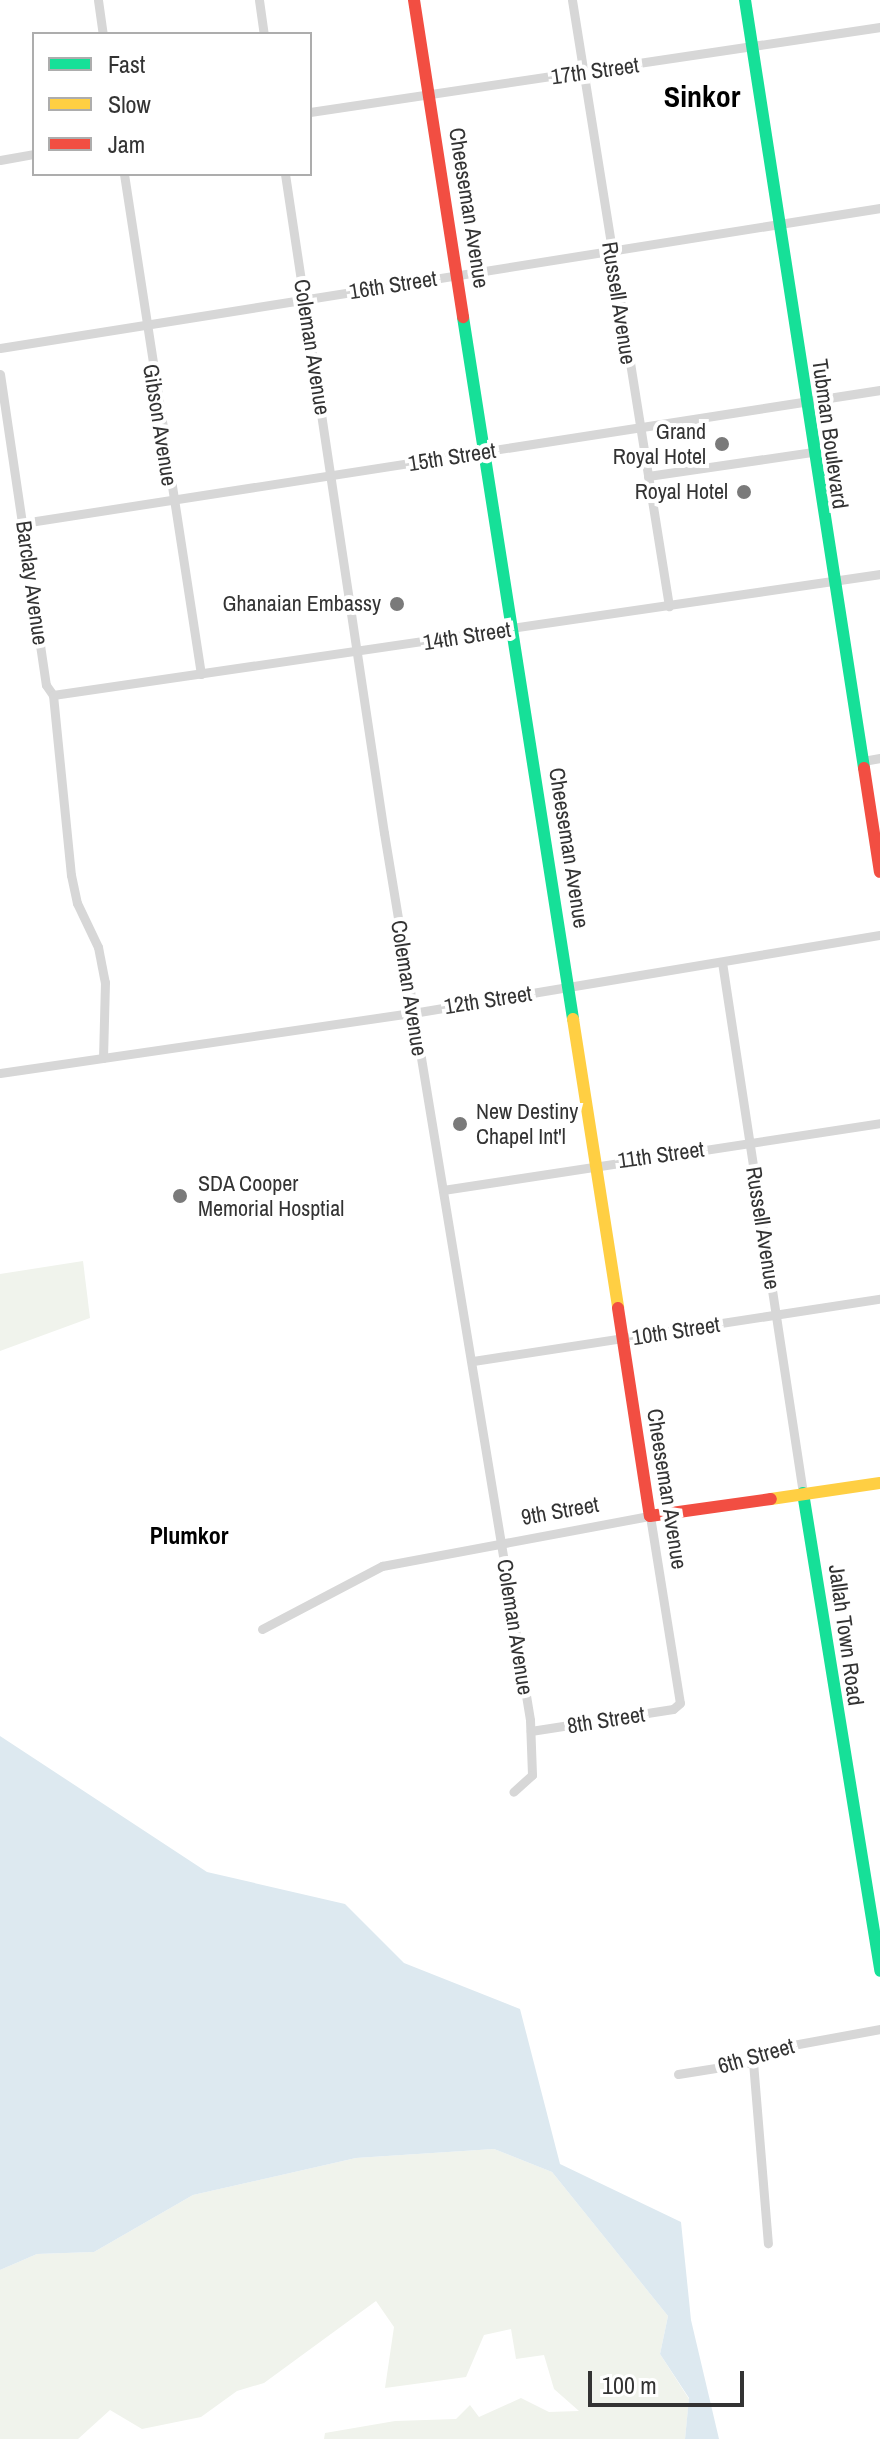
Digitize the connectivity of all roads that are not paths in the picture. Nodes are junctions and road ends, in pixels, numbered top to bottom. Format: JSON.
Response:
{"nodes":[{"id":1,"x":98,"y":0,"type":"edge"},
{"id":2,"x":259,"y":0,"type":"edge"},
{"id":3,"x":414,"y":0,"type":"edge"},
{"id":4,"x":572,"y":0,"type":"edge"},
{"id":5,"x":745,"y":0,"type":"edge"},
{"id":6,"x":880,"y":27,"type":"edge"},
{"id":7,"x":103,"y":32,"type":"edge"},
{"id":8,"x":264,"y":32,"type":"edge"},
{"id":9,"x":753,"y":50,"type":"junction"},
{"id":10,"x":583,"y":72,"type":"junction"},
{"id":11,"x":429,"y":93,"type":"junction"},
{"id":12,"x":312,"y":112,"type":"edge"},
{"id":13,"x":32,"y":154,"type":"edge"},
{"id":14,"x":0,"y":160,"type":"edge"},
{"id":15,"x":124,"y":176,"type":"edge"},
{"id":16,"x":285,"y":176,"type":"edge"},
{"id":17,"x":880,"y":208,"type":"edge"},
{"id":18,"x":778,"y":224,"type":"junction"},
{"id":19,"x":610,"y":250,"type":"junction"},
{"id":20,"x":460,"y":274,"type":"junction"},
{"id":21,"x":304,"y":299,"type":"junction"},
{"id":22,"x":145,"y":325,"type":"junction"},
{"id":23,"x":0,"y":348,"type":"edge"},
{"id":24,"x":0,"y":374,"type":"edge"},
{"id":25,"x":880,"y":390,"type":"edge"},
{"id":26,"x":806,"y":401,"type":"junction"},
{"id":27,"x":639,"y":427,"type":"junction"},
{"id":28,"x":488,"y":451,"type":"junction"},
{"id":29,"x":813,"y":452,"type":"junction"},
{"id":30,"x":333,"y":475,"type":"junction"},
{"id":31,"x":648,"y":476,"type":"junction"},
{"id":32,"x":172,"y":501,"type":"junction"},
{"id":33,"x":23,"y":523,"type":"junction"},
{"id":34,"x":880,"y":574,"type":"edge"},
{"id":35,"x":831,"y":582,"type":"junction"},
{"id":36,"x":669,"y":606,"type":"junction"},
{"id":37,"x":515,"y":628,"type":"junction"},
{"id":38,"x":358,"y":653,"type":"junction"},
{"id":39,"x":201,"y":674,"type":"junction"},
{"id":40,"x":53,"y":695,"type":"junction"},
{"id":41,"x":880,"y":758,"type":"edge"},
{"id":42,"x":863,"y":761,"type":"junction"},
{"id":43,"x":880,"y":872,"type":"edge"},
{"id":44,"x":880,"y":935,"type":"edge"},
{"id":45,"x":722,"y":962,"type":"junction"},
{"id":46,"x":569,"y":987,"type":"junction"},
{"id":47,"x":413,"y":1013,"type":"junction"},
{"id":48,"x":103,"y":1058,"type":"junction"},
{"id":49,"x":0,"y":1073,"type":"edge"},
{"id":50,"x":880,"y":1123,"type":"edge"},
{"id":51,"x":750,"y":1142,"type":"junction"},
{"id":52,"x":599,"y":1163,"type":"junction"},
{"id":53,"x":443,"y":1190,"type":"junction"},
{"id":54,"x":880,"y":1299,"type":"edge"},
{"id":55,"x":777,"y":1315,"type":"junction"},
{"id":56,"x":625,"y":1339,"type":"junction"},
{"id":57,"x":473,"y":1361,"type":"junction"},
{"id":58,"x":880,"y":1483,"type":"edge"},
{"id":59,"x":803,"y":1493,"type":"junction"},
{"id":60,"x":650,"y":1516,"type":"junction"},
{"id":61,"x":501,"y":1541,"type":"junction"},
{"id":62,"x":262,"y":1629,"type":"dead end"},
{"id":63,"x":680,"y":1703,"type":"joint"},
{"id":64,"x":531,"y":1731,"type":"junction"},
{"id":65,"x":513,"y":1792,"type":"dead end"},
{"id":66,"x":880,"y":1971,"type":"edge"},
{"id":67,"x":880,"y":2029,"type":"edge"},
{"id":68,"x":753,"y":2062,"type":"junction"},
{"id":69,"x":678,"y":2074,"type":"dead end"},
{"id":70,"x":768,"y":2243,"type":"dead end"}],
"edges":[{"from":1,"to":7,"type":"street"},
{"from":2,"to":8,"type":"street"},
{"from":3,"to":11,"type":"main road","name":"Cheeseman Avenue"},
{"from":4,"to":10,"type":"street","name":"Russell Avenue"},
{"from":5,"to":9,"type":"main road","name":"Tubman Boulevard"},
{"from":6,"to":9,"type":"street","name":"17th Street"},
{"from":9,"to":10,"type":"street","name":"17th Street"},
{"from":9,"to":18,"type":"main road","name":"Tubman Boulevard"},
{"from":10,"to":11,"type":"street","name":"17th Street"},
{"from":10,"to":19,"type":"street","name":"Russell Avenue"},
{"from":11,"to":12,"type":"street","name":"17th Street"},
{"from":11,"to":20,"type":"main road","name":"Cheeseman Avenue"},
{"from":13,"to":14,"type":"street"},
{"from":15,"to":22,"type":"street","name":"Gibson Avenue"},
{"from":16,"to":21,"type":"street","name":"Coleman Avenue"},
{"from":17,"to":18,"type":"street","name":"16th Street"},
{"from":18,"to":19,"type":"street","name":"16th Street"},
{"from":18,"to":26,"type":"main road","name":"Tubman Boulevard"},
{"from":19,"to":20,"type":"street","name":"16th Street"},
{"from":19,"to":27,"type":"street","name":"Russell Avenue"},
{"from":20,"to":21,"type":"street","name":"16th Street"},
{"from":20,"to":28,"type":"main road","name":"Cheeseman Avenue"},
{"from":21,"to":22,"type":"street","name":"16th Street"},
{"from":21,"to":30,"type":"street","name":"Coleman Avenue"},
{"from":22,"to":23,"type":"street","name":"16th Street"},
{"from":22,"to":32,"type":"street","name":"Gibson Avenue"},
{"from":24,"to":33,"type":"street","name":"Barclay Avenue"},
{"from":25,"to":26,"type":"street","name":"15th Street"},
{"from":26,"to":27,"type":"street","name":"15th Street"},
{"from":26,"to":29,"type":"main road","name":"Tubman Boulevard"},
{"from":27,"to":28,"type":"street","name":"15th Street"},
{"from":27,"to":31,"type":"street","name":"Russell Avenue"},
{"from":28,"to":30,"type":"street","name":"15th Street"},
{"from":28,"to":37,"type":"main road","name":"Cheeseman Avenue"},
{"from":29,"to":31,"type":"street"},
{"from":29,"to":35,"type":"main road","name":"Tubman Boulevard"},
{"from":30,"to":32,"type":"street","name":"15th Street"},
{"from":30,"to":38,"type":"street","name":"Coleman Avenue"},
{"from":31,"to":36,"type":"street","name":"Russell Avenue"},
{"from":32,"to":33,"type":"street","name":"15th Street"},
{"from":32,"to":39,"type":"street","name":"Gibson Avenue"},
{"from":33,"to":40,"type":"street","name":"Barclay Avenue"},
{"from":34,"to":35,"type":"street","name":"14th Street"},
{"from":35,"to":36,"type":"street","name":"14th Street"},
{"from":35,"to":42,"type":"main road","name":"Tubman Boulevard"},
{"from":36,"to":37,"type":"street","name":"14th Street"},
{"from":37,"to":38,"type":"street","name":"14th Street"},
{"from":37,"to":46,"type":"main road","name":"Cheeseman Avenue"},
{"from":38,"to":39,"type":"street","name":"14th Street"},
{"from":38,"to":47,"type":"street","name":"Coleman Avenue"},
{"from":39,"to":40,"type":"street","name":"14th Street"},
{"from":40,"to":48,"type":"street","name":"Barclay Avenue"},
{"from":41,"to":42,"type":"street"},
{"from":42,"to":43,"type":"main road","name":"Tubman Boulevard"},
{"from":44,"to":45,"type":"street","name":"12th Street"},
{"from":45,"to":46,"type":"street","name":"12th Street"},
{"from":45,"to":51,"type":"street","name":"Russell Avenue"},
{"from":46,"to":47,"type":"street","name":"12th Street"},
{"from":46,"to":52,"type":"main road","name":"Cheeseman Avenue"},
{"from":47,"to":48,"type":"street","name":"12th Street"},
{"from":47,"to":53,"type":"street","name":"Coleman Avenue"},
{"from":48,"to":49,"type":"street","name":"12th Street"},
{"from":50,"to":51,"type":"street","name":"11th Street"},
{"from":51,"to":52,"type":"street","name":"11th Street"},
{"from":51,"to":55,"type":"street","name":"Russell Avenue"},
{"from":52,"to":53,"type":"street","name":"11th Street"},
{"from":52,"to":56,"type":"main road","name":"Cheeseman Avenue"},
{"from":53,"to":57,"type":"street","name":"Coleman Avenue"},
{"from":54,"to":55,"type":"street","name":"10th Street"},
{"from":55,"to":56,"type":"street","name":"10th Street"},
{"from":55,"to":59,"type":"street","name":"Russell Avenue"},
{"from":56,"to":57,"type":"street","name":"10th Street"},
{"from":56,"to":60,"type":"main road","name":"Cheeseman Avenue"},
{"from":57,"to":61,"type":"street","name":"Coleman Avenue"},
{"from":58,"to":59,"type":"main road","name":"9th Street"},
{"from":59,"to":60,"type":"main road","name":"9th Street"},
{"from":59,"to":66,"type":"main road","name":"Jallah Town Road"},
{"from":60,"to":61,"type":"street","name":"9th Street"},
{"from":60,"to":63,"type":"street","name":"Cheeseman Avenue"},
{"from":61,"to":62,"type":"street","name":"9th Street"},
{"from":61,"to":64,"type":"street","name":"Coleman Avenue"},
{"from":63,"to":64,"type":"street","name":"8th Street"},
{"from":64,"to":65,"type":"street","name":"Coleman Avenue"},
{"from":67,"to":68,"type":"street","name":"6th Street"},
{"from":68,"to":69,"type":"street","name":"6th Street"},
{"from":68,"to":70,"type":"street"}]}
